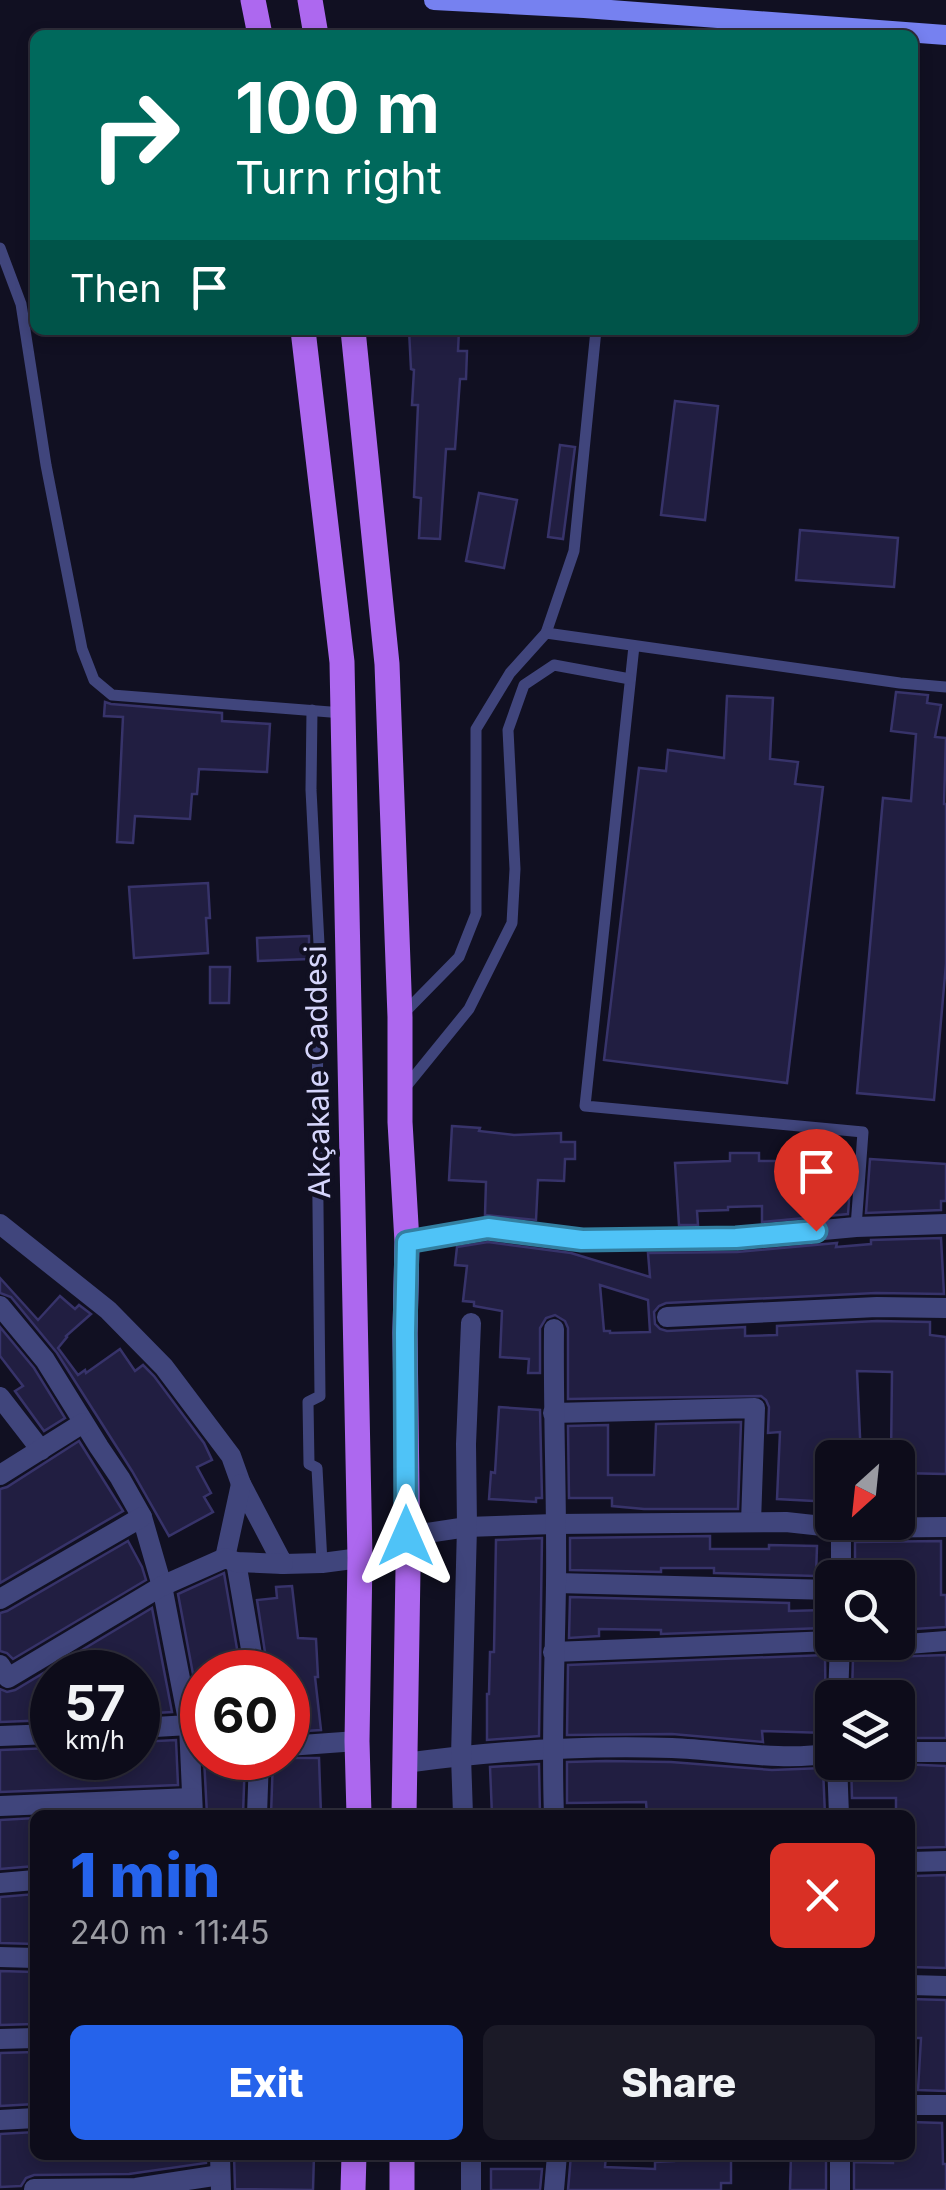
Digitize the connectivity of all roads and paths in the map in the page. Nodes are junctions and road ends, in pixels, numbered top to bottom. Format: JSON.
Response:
{"nodes":[{"id":1,"x":252,"y":0,"type":"edge"},
{"id":2,"x":310,"y":0,"type":"edge"},
{"id":3,"x":434,"y":0,"type":"edge"},
{"id":4,"x":259,"y":30,"type":"edge"},
{"id":5,"x":315,"y":30,"type":"edge"},
{"id":6,"x":879,"y":30,"type":"edge"},
{"id":7,"x":918,"y":33,"type":"edge"},
{"id":8,"x":946,"y":35,"type":"edge"},
{"id":9,"x":0,"y":248,"type":"edge"},
{"id":10,"x":304,"y":335,"type":"edge"},
{"id":11,"x":354,"y":335,"type":"edge"},
{"id":12,"x":596,"y":335,"type":"edge"},
{"id":13,"x":546,"y":633,"type":"junction"},
{"id":14,"x":634,"y":646,"type":"junction"},
{"id":15,"x":630,"y":679,"type":"junction"},
{"id":16,"x":946,"y":687,"type":"edge"},
{"id":17,"x":312,"y":710,"type":"junction"},
{"id":18,"x":343,"y":712,"type":"junction"},
{"id":19,"x":400,"y":1017,"type":"junction"},
{"id":20,"x":402,"y":1092,"type":"junction"},
{"id":21,"x":0,"y":1224,"type":"edge"},
{"id":22,"x":946,"y":1224,"type":"edge"},
{"id":23,"x":856,"y":1227,"type":"junction"},
{"id":24,"x":407,"y":1242,"type":"junction"},
{"id":25,"x":0,"y":1306,"type":"edge"},
{"id":26,"x":946,"y":1308,"type":"edge"},
{"id":27,"x":668,"y":1317,"type":"dead end"},
{"id":28,"x":471,"y":1323,"type":"dead end"},
{"id":29,"x":554,"y":1329,"type":"dead end"},
{"id":30,"x":0,"y":1397,"type":"edge"},
{"id":31,"x":553,"y":1413,"type":"junction"},
{"id":32,"x":82,"y":1422,"type":"junction"},
{"id":33,"x":41,"y":1450,"type":"junction"},
{"id":34,"x":0,"y":1476,"type":"edge"},
{"id":35,"x":242,"y":1484,"type":"junction"},
{"id":36,"x":142,"y":1518,"type":"junction"},
{"id":37,"x":751,"y":1522,"type":"junction"},
{"id":38,"x":555,"y":1524,"type":"junction"},
{"id":39,"x":815,"y":1525,"type":"edge"},
{"id":40,"x":467,"y":1527,"type":"junction"},
{"id":41,"x":915,"y":1527,"type":"edge"},
{"id":42,"x":946,"y":1527,"type":"edge"},
{"id":43,"x":406,"y":1536,"type":"junction"},
{"id":44,"x":360,"y":1558,"type":"junction"},
{"id":45,"x":231,"y":1560,"type":"junction"},
{"id":46,"x":322,"y":1563,"type":"junction"},
{"id":47,"x":284,"y":1564,"type":"junction"},
{"id":48,"x":556,"y":1583,"type":"junction"},
{"id":49,"x":162,"y":1586,"type":"junction"},
{"id":50,"x":815,"y":1590,"type":"edge"},
{"id":51,"x":0,"y":1599,"type":"edge"},
{"id":52,"x":915,"y":1641,"type":"edge"},
{"id":53,"x":946,"y":1641,"type":"edge"},
{"id":54,"x":815,"y":1643,"type":"edge"},
{"id":55,"x":250,"y":1650,"type":"edge"},
{"id":56,"x":553,"y":1652,"type":"junction"},
{"id":57,"x":0,"y":1664,"type":"edge"},
{"id":58,"x":180,"y":1679,"type":"edge"},
{"id":59,"x":30,"y":1735,"type":"edge"},
{"id":60,"x":0,"y":1736,"type":"edge"},
{"id":61,"x":357,"y":1741,"type":"junction"},
{"id":62,"x":310,"y":1744,"type":"edge"},
{"id":63,"x":552,"y":1750,"type":"junction"},
{"id":64,"x":915,"y":1752,"type":"edge"},
{"id":65,"x":946,"y":1752,"type":"edge"},
{"id":66,"x":815,"y":1755,"type":"edge"},
{"id":67,"x":460,"y":1756,"type":"junction"},
{"id":68,"x":405,"y":1762,"type":"junction"},
{"id":69,"x":192,"y":1780,"type":"edge"},
{"id":70,"x":258,"y":1780,"type":"edge"},
{"id":71,"x":838,"y":1780,"type":"edge"},
{"id":72,"x":0,"y":1806,"type":"edge"},
{"id":73,"x":193,"y":1807,"type":"edge"},
{"id":74,"x":256,"y":1810,"type":"edge"},
{"id":75,"x":359,"y":1810,"type":"edge"},
{"id":76,"x":404,"y":1810,"type":"edge"},
{"id":77,"x":463,"y":1810,"type":"edge"},
{"id":78,"x":554,"y":1810,"type":"edge"},
{"id":79,"x":839,"y":1810,"type":"edge"},
{"id":80,"x":946,"y":1861,"type":"edge"},
{"id":81,"x":915,"y":1862,"type":"edge"},
{"id":82,"x":30,"y":1880,"type":"edge"},
{"id":83,"x":0,"y":1883,"type":"edge"},
{"id":84,"x":0,"y":1957,"type":"edge"},
{"id":85,"x":30,"y":1958,"type":"edge"},
{"id":86,"x":915,"y":1985,"type":"edge"},
{"id":87,"x":946,"y":1986,"type":"edge"},
{"id":88,"x":30,"y":2038,"type":"edge"},
{"id":89,"x":0,"y":2039,"type":"edge"},
{"id":90,"x":915,"y":2105,"type":"edge"},
{"id":91,"x":946,"y":2105,"type":"edge"},
{"id":92,"x":30,"y":2118,"type":"edge"},
{"id":93,"x":0,"y":2120,"type":"edge"},
{"id":94,"x":354,"y":2160,"type":"edge"},
{"id":95,"x":402,"y":2160,"type":"edge"},
{"id":96,"x":471,"y":2160,"type":"edge"},
{"id":97,"x":557,"y":2160,"type":"edge"},
{"id":98,"x":840,"y":2160,"type":"edge"},
{"id":99,"x":220,"y":2173,"type":"edge"},
{"id":100,"x":34,"y":2189,"type":"edge"},
{"id":101,"x":353,"y":2190,"type":"edge"},
{"id":102,"x":402,"y":2190,"type":"edge"},
{"id":103,"x":472,"y":2190,"type":"edge"},
{"id":104,"x":554,"y":2190,"type":"edge"},
{"id":105,"x":840,"y":2190,"type":"edge"}],
"edges":[{"from":1,"to":4,"type":"main road"},
{"from":2,"to":5,"type":"main road"},
{"from":3,"to":6,"type":"main road"},
{"from":7,"to":8,"type":"main road"},
{"from":9,"to":17,"type":"lane"},
{"from":10,"to":18,"type":"main road","name":"Akçakale Caddesi"},
{"from":11,"to":19,"type":"main road"},
{"from":12,"to":13,"type":"lane"},
{"from":13,"to":14,"type":"lane"},
{"from":13,"to":19,"type":"lane"},
{"from":14,"to":15,"type":"lane"},
{"from":14,"to":16,"type":"lane"},
{"from":15,"to":20,"type":"lane"},
{"from":15,"to":23,"type":"lane"},
{"from":17,"to":18,"type":"lane"},
{"from":17,"to":46,"type":"lane"},
{"from":18,"to":44,"type":"main road","name":"Akçakale Caddesi"},
{"from":19,"to":20,"type":"main road"},
{"from":20,"to":24,"type":"main road"},
{"from":21,"to":35,"type":"street"},
{"from":22,"to":23,"type":"street"},
{"from":23,"to":24,"type":"street"},
{"from":24,"to":43,"type":"main road"},
{"from":25,"to":32,"type":"street"},
{"from":26,"to":27,"type":"street"},
{"from":28,"to":40,"type":"street"},
{"from":29,"to":31,"type":"street"},
{"from":30,"to":33,"type":"street"},
{"from":31,"to":37,"type":"street"},
{"from":31,"to":38,"type":"street"},
{"from":32,"to":33,"type":"street"},
{"from":32,"to":36,"type":"street"},
{"from":33,"to":34,"type":"street"},
{"from":35,"to":45,"type":"street"},
{"from":35,"to":47,"type":"street"},
{"from":36,"to":49,"type":"street"},
{"from":36,"to":51,"type":"street"},
{"from":37,"to":38,"type":"street"},
{"from":37,"to":39,"type":"street"},
{"from":38,"to":40,"type":"street"},
{"from":38,"to":48,"type":"street"},
{"from":40,"to":43,"type":"street"},
{"from":40,"to":67,"type":"street"},
{"from":41,"to":42,"type":"street"},
{"from":43,"to":68,"type":"main road"},
{"from":44,"to":46,"type":"street"},
{"from":44,"to":61,"type":"main road","name":"Akçakale Caddesi"},
{"from":45,"to":47,"type":"street"},
{"from":45,"to":49,"type":"street"},
{"from":45,"to":55,"type":"street"},
{"from":46,"to":47,"type":"street"},
{"from":48,"to":50,"type":"street"},
{"from":48,"to":56,"type":"street"},
{"from":49,"to":57,"type":"street"},
{"from":49,"to":58,"type":"street"},
{"from":52,"to":53,"type":"street"},
{"from":54,"to":56,"type":"street"},
{"from":56,"to":63,"type":"street"},
{"from":59,"to":60,"type":"street"},
{"from":61,"to":62,"type":"street"},
{"from":61,"to":75,"type":"main road","name":"Akçakale Caddesi"},
{"from":63,"to":66,"type":"street"},
{"from":63,"to":67,"type":"street"},
{"from":63,"to":78,"type":"street"},
{"from":64,"to":65,"type":"street"},
{"from":67,"to":68,"type":"street"},
{"from":67,"to":77,"type":"street"},
{"from":68,"to":76,"type":"main road"},
{"from":69,"to":73,"type":"street"},
{"from":70,"to":74,"type":"street"},
{"from":71,"to":79,"type":"street"},
{"from":72,"to":73,"type":"street"},
{"from":80,"to":81,"type":"street"},
{"from":82,"to":83,"type":"street"},
{"from":84,"to":85,"type":"street"},
{"from":86,"to":87,"type":"street"},
{"from":88,"to":89,"type":"street"},
{"from":90,"to":91,"type":"street"},
{"from":92,"to":93,"type":"street"},
{"from":94,"to":101,"type":"main road"},
{"from":95,"to":102,"type":"main road"},
{"from":96,"to":103,"type":"street"},
{"from":97,"to":104,"type":"street"},
{"from":98,"to":105,"type":"street"},
{"from":99,"to":100,"type":"street"}]}
